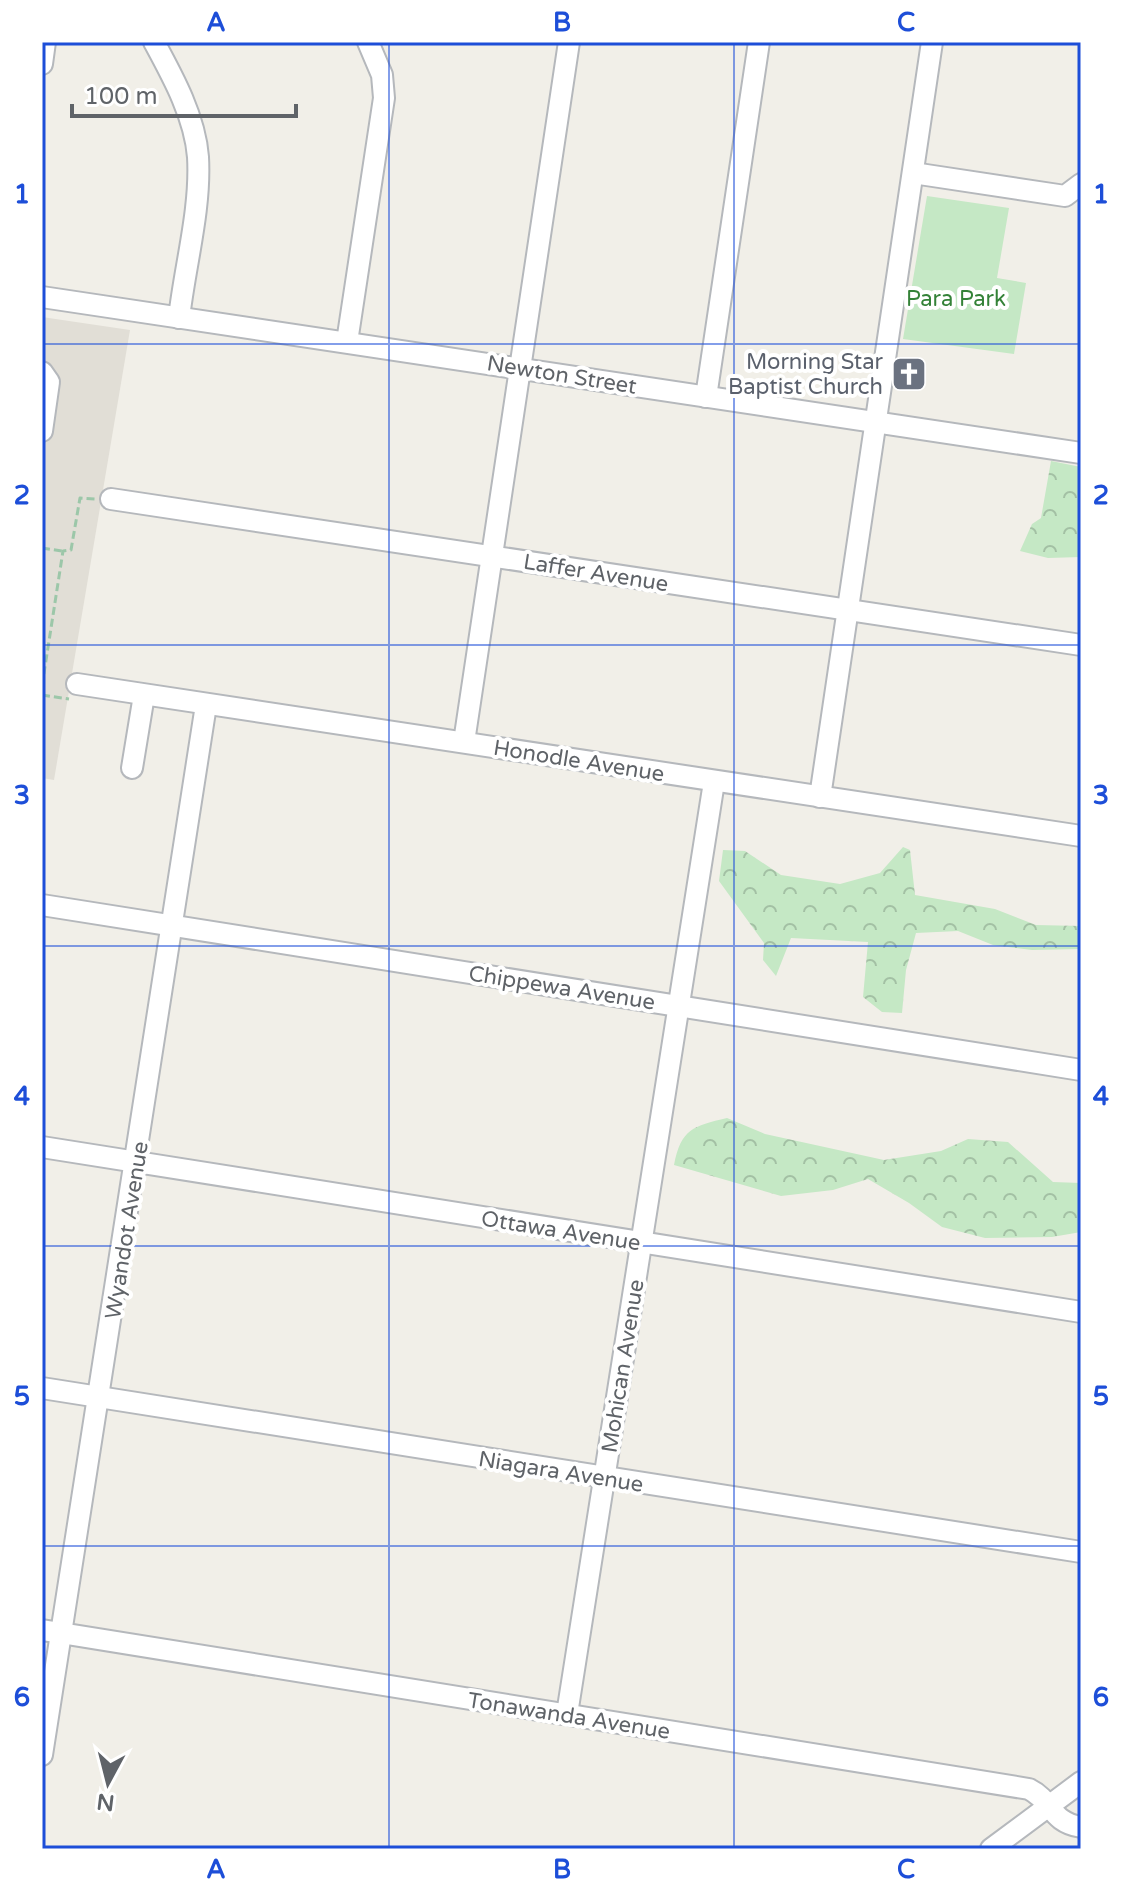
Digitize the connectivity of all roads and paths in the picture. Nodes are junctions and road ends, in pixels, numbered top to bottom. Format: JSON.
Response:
{"nodes":[{"id":1,"x":45,"y":42,"type":"edge"},
{"id":2,"x":154,"y":42,"type":"edge"},
{"id":3,"x":368,"y":42,"type":"edge"},
{"id":4,"x":569,"y":42,"type":"edge"},
{"id":5,"x":759,"y":42,"type":"edge"},
{"id":6,"x":932,"y":42,"type":"edge"},
{"id":7,"x":42,"y":64,"type":"edge"},
{"id":8,"x":913,"y":173,"type":"junction"},
{"id":9,"x":1081,"y":184,"type":"edge"},
{"id":10,"x":42,"y":297,"type":"edge"},
{"id":11,"x":179,"y":318,"type":"junction"},
{"id":12,"x":347,"y":342,"type":"junction"},
{"id":13,"x":521,"y":368,"type":"junction"},
{"id":14,"x":42,"y":372,"type":"edge"},
{"id":15,"x":706,"y":397,"type":"junction"},
{"id":16,"x":44,"y":409,"type":"edge"},
{"id":17,"x":876,"y":421,"type":"junction"},
{"id":18,"x":42,"y":431,"type":"edge"},
{"id":19,"x":1081,"y":453,"type":"edge"},
{"id":20,"x":103,"y":499,"type":"joint"},
{"id":21,"x":42,"y":548,"type":"edge"},
{"id":22,"x":63,"y":551,"type":"junction"},
{"id":23,"x":492,"y":557,"type":"junction"},
{"id":24,"x":845,"y":610,"type":"junction"},
{"id":25,"x":1081,"y":645,"type":"edge"},
{"id":26,"x":42,"y":686,"type":"edge"},
{"id":27,"x":73,"y":692,"type":"joint"},
{"id":28,"x":42,"y":695,"type":"edge"},
{"id":29,"x":144,"y":695,"type":"junction"},
{"id":30,"x":206,"y":705,"type":"junction"},
{"id":31,"x":464,"y":742,"type":"junction"},
{"id":32,"x":132,"y":768,"type":"dead end"},
{"id":33,"x":714,"y":782,"type":"junction"},
{"id":34,"x":820,"y":797,"type":"junction"},
{"id":35,"x":1081,"y":836,"type":"edge"},
{"id":36,"x":42,"y":905,"type":"edge"},
{"id":37,"x":172,"y":925,"type":"junction"},
{"id":38,"x":679,"y":1006,"type":"junction"},
{"id":39,"x":1081,"y":1070,"type":"edge"},
{"id":40,"x":42,"y":1147,"type":"edge"},
{"id":41,"x":137,"y":1162,"type":"junction"},
{"id":42,"x":642,"y":1243,"type":"junction"},
{"id":43,"x":1081,"y":1312,"type":"edge"},
{"id":44,"x":42,"y":1388,"type":"edge"},
{"id":45,"x":99,"y":1397,"type":"junction"},
{"id":46,"x":604,"y":1477,"type":"junction"},
{"id":47,"x":1081,"y":1552,"type":"edge"},
{"id":48,"x":52,"y":1632,"type":"edge"},
{"id":49,"x":567,"y":1714,"type":"junction"},
{"id":50,"x":42,"y":1755,"type":"edge"},
{"id":51,"x":1081,"y":1782,"type":"edge"},
{"id":52,"x":1048,"y":1806,"type":"junction"},
{"id":53,"x":1081,"y":1827,"type":"edge"},
{"id":54,"x":991,"y":1849,"type":"edge"}],
"edges":[{"from":1,"to":7,"type":"street"},
{"from":2,"to":11,"type":"street"},
{"from":3,"to":12,"type":"street"},
{"from":4,"to":13,"type":"street"},
{"from":5,"to":15,"type":"street"},
{"from":6,"to":8,"type":"street"},
{"from":8,"to":9,"type":"street"},
{"from":8,"to":17,"type":"street"},
{"from":10,"to":11,"type":"street","name":"Newton Street"},
{"from":11,"to":12,"type":"street","name":"Newton Street"},
{"from":12,"to":13,"type":"street","name":"Newton Street"},
{"from":13,"to":15,"type":"street","name":"Newton Street"},
{"from":13,"to":23,"type":"street"},
{"from":14,"to":16,"type":"street"},
{"from":15,"to":17,"type":"street","name":"Newton Street"},
{"from":16,"to":18,"type":"street"},
{"from":17,"to":19,"type":"street","name":"Newton Street"},
{"from":17,"to":24,"type":"street"},
{"from":20,"to":22,"type":"path"},
{"from":20,"to":23,"type":"street","name":"Laffer Avenue"},
{"from":21,"to":22,"type":"path"},
{"from":22,"to":26,"type":"path"},
{"from":23,"to":24,"type":"street","name":"Laffer Avenue"},
{"from":23,"to":31,"type":"street"},
{"from":24,"to":25,"type":"street","name":"Laffer Avenue"},
{"from":24,"to":34,"type":"street"},
{"from":27,"to":28,"type":"path"},
{"from":27,"to":29,"type":"street","name":"Honodle Avenue"},
{"from":29,"to":30,"type":"street","name":"Honodle Avenue"},
{"from":29,"to":32,"type":"street"},
{"from":30,"to":31,"type":"street","name":"Honodle Avenue"},
{"from":30,"to":37,"type":"street","name":"Wyandot Avenue"},
{"from":31,"to":33,"type":"street","name":"Honodle Avenue"},
{"from":33,"to":34,"type":"street","name":"Honodle Avenue"},
{"from":33,"to":38,"type":"street","name":"Mohican Avenue"},
{"from":34,"to":35,"type":"street","name":"Honodle Avenue"},
{"from":36,"to":37,"type":"street","name":"Chippewa Avenue"},
{"from":37,"to":38,"type":"street","name":"Chippewa Avenue"},
{"from":37,"to":41,"type":"street","name":"Wyandot Avenue"},
{"from":38,"to":39,"type":"street","name":"Chippewa Avenue"},
{"from":38,"to":42,"type":"street","name":"Mohican Avenue"},
{"from":40,"to":41,"type":"street","name":"Ottawa Avenue"},
{"from":41,"to":42,"type":"street","name":"Ottawa Avenue"},
{"from":41,"to":45,"type":"street","name":"Wyandot Avenue"},
{"from":42,"to":43,"type":"street","name":"Ottawa Avenue"},
{"from":42,"to":46,"type":"street","name":"Mohican Avenue"},
{"from":44,"to":45,"type":"street","name":"Niagara Avenue"},
{"from":45,"to":46,"type":"street","name":"Niagara Avenue"},
{"from":45,"to":48,"type":"street","name":"Wyandot Avenue"},
{"from":46,"to":47,"type":"street","name":"Niagara Avenue"},
{"from":46,"to":49,"type":"street","name":"Mohican Avenue"},
{"from":48,"to":49,"type":"street","name":"Tonawanda Avenue"},
{"from":48,"to":50,"type":"street","name":"Wyandot Avenue"},
{"from":49,"to":52,"type":"street","name":"Tonawanda Avenue"},
{"from":51,"to":52,"type":"street"},
{"from":52,"to":53,"type":"street","name":"Tonawanda Avenue"},
{"from":52,"to":54,"type":"street"}]}
